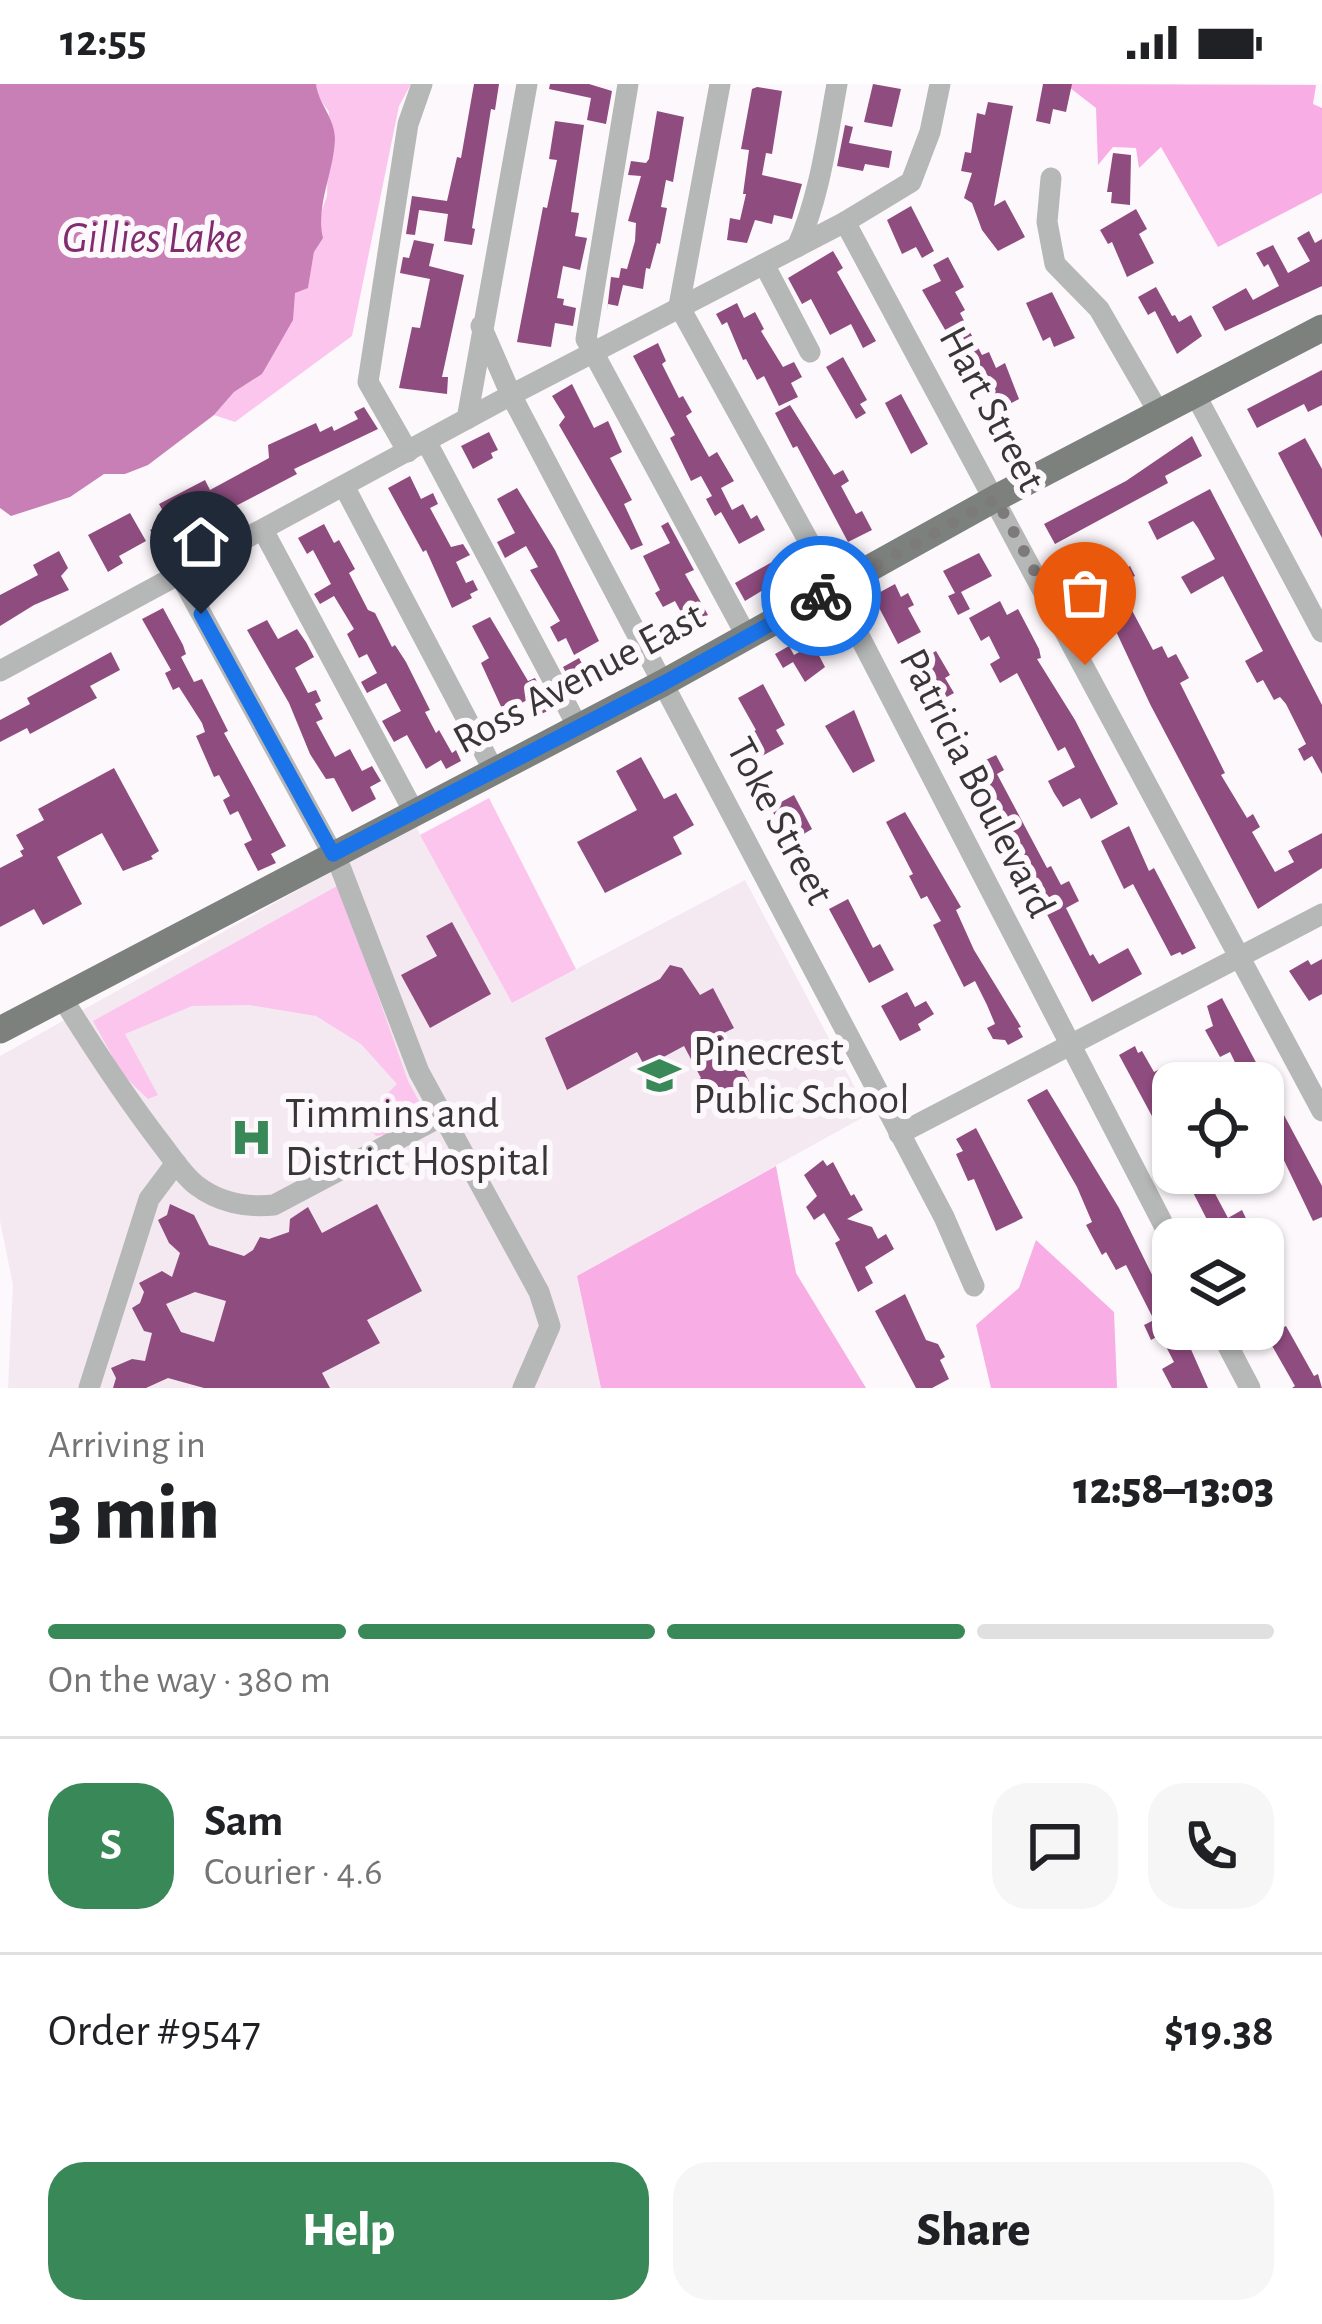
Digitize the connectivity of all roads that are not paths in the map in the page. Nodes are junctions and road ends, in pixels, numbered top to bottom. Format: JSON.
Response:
{"nodes":[{"id":1,"x":422,"y":84,"type":"edge"},
{"id":2,"x":527,"y":84,"type":"edge"},
{"id":3,"x":628,"y":84,"type":"edge"},
{"id":4,"x":721,"y":84,"type":"edge"},
{"id":5,"x":836,"y":84,"type":"edge"},
{"id":6,"x":940,"y":84,"type":"edge"},
{"id":7,"x":1052,"y":178,"type":"dead end"},
{"id":8,"x":845,"y":222,"type":"junction"},
{"id":9,"x":797,"y":247,"type":"junction"},
{"id":10,"x":764,"y":263,"type":"junction"},
{"id":11,"x":679,"y":306,"type":"junction"},
{"id":12,"x":481,"y":326,"type":"junction"},
{"id":13,"x":1322,"y":328,"type":"edge"},
{"id":14,"x":592,"y":352,"type":"junction"},
{"id":15,"x":810,"y":352,"type":"dead end"},
{"id":16,"x":1195,"y":394,"type":"junction"},
{"id":17,"x":511,"y":395,"type":"junction"},
{"id":18,"x":1159,"y":413,"type":"junction"},
{"id":19,"x":467,"y":419,"type":"junction"},
{"id":20,"x":417,"y":448,"type":"junction"},
{"id":21,"x":345,"y":488,"type":"junction"},
{"id":22,"x":996,"y":499,"type":"junction"},
{"id":23,"x":263,"y":530,"type":"junction"},
{"id":24,"x":179,"y":573,"type":"junction"},
{"id":25,"x":835,"y":589,"type":"junction"},
{"id":26,"x":1322,"y":632,"type":"edge"},
{"id":27,"x":747,"y":637,"type":"junction"},
{"id":28,"x":0,"y":670,"type":"edge"},
{"id":29,"x":664,"y":683,"type":"junction"},
{"id":30,"x":578,"y":727,"type":"junction"},
{"id":31,"x":494,"y":771,"type":"junction"},
{"id":32,"x":414,"y":812,"type":"junction"},
{"id":33,"x":333,"y":854,"type":"junction"},
{"id":34,"x":1322,"y":914,"type":"edge"},
{"id":35,"x":1240,"y":958,"type":"junction"},
{"id":36,"x":61,"y":996,"type":"junction"},
{"id":37,"x":0,"y":1030,"type":"edge"},
{"id":38,"x":1070,"y":1047,"type":"junction"},
{"id":39,"x":1322,"y":1110,"type":"edge"},
{"id":40,"x":442,"y":1116,"type":"junction"},
{"id":41,"x":899,"y":1134,"type":"junction"},
{"id":42,"x":176,"y":1163,"type":"junction"},
{"id":43,"x":1160,"y":1218,"type":"edge"},
{"id":44,"x":974,"y":1286,"type":"dead end"},
{"id":45,"x":1230,"y":1350,"type":"edge"},
{"id":46,"x":89,"y":1388,"type":"edge"},
{"id":47,"x":523,"y":1388,"type":"edge"},
{"id":48,"x":1250,"y":1388,"type":"edge"}],
"edges":[{"from":1,"to":20,"type":"street"},
{"from":2,"to":12,"type":"street"},
{"from":3,"to":14,"type":"street"},
{"from":4,"to":11,"type":"street"},
{"from":5,"to":9,"type":"street"},
{"from":6,"to":8,"type":"street"},
{"from":7,"to":18,"type":"street"},
{"from":8,"to":9,"type":"street"},
{"from":8,"to":22,"type":"street","name":"Hart Street"},
{"from":9,"to":10,"type":"street"},
{"from":10,"to":11,"type":"street"},
{"from":10,"to":15,"type":"street"},
{"from":11,"to":14,"type":"street"},
{"from":11,"to":25,"type":"street","name":"Patricia Boulevard"},
{"from":12,"to":17,"type":"street","name":"Toke Street"},
{"from":12,"to":19,"type":"street"},
{"from":13,"to":16,"type":"main road","name":"Ross Avenue East"},
{"from":14,"to":17,"type":"street"},
{"from":14,"to":27,"type":"street"},
{"from":16,"to":18,"type":"main road","name":"Ross Avenue East"},
{"from":16,"to":26,"type":"street"},
{"from":17,"to":19,"type":"street"},
{"from":17,"to":29,"type":"street","name":"Toke Street"},
{"from":18,"to":22,"type":"main road","name":"Ross Avenue East"},
{"from":19,"to":20,"type":"street"},
{"from":20,"to":21,"type":"street"},
{"from":20,"to":30,"type":"street"},
{"from":21,"to":23,"type":"street"},
{"from":21,"to":31,"type":"street"},
{"from":22,"to":25,"type":"main road","name":"Ross Avenue East"},
{"from":22,"to":35,"type":"street","name":"Hart Street"},
{"from":23,"to":24,"type":"street"},
{"from":23,"to":32,"type":"street"},
{"from":24,"to":28,"type":"street"},
{"from":24,"to":33,"type":"street"},
{"from":25,"to":27,"type":"main road","name":"Ross Avenue East"},
{"from":25,"to":38,"type":"street","name":"Patricia Boulevard"},
{"from":27,"to":29,"type":"main road","name":"Ross Avenue East"},
{"from":29,"to":30,"type":"main road","name":"Ross Avenue East"},
{"from":29,"to":41,"type":"street","name":"Toke Street"},
{"from":30,"to":31,"type":"main road","name":"Ross Avenue East"},
{"from":31,"to":32,"type":"main road","name":"Ross Avenue East"},
{"from":32,"to":33,"type":"main road","name":"Ross Avenue East"},
{"from":33,"to":36,"type":"main road","name":"Ross Avenue East"},
{"from":33,"to":40,"type":"street"},
{"from":34,"to":35,"type":"street"},
{"from":35,"to":38,"type":"street"},
{"from":35,"to":39,"type":"street","name":"Hart Street"},
{"from":36,"to":37,"type":"main road","name":"Ross Avenue East"},
{"from":36,"to":42,"type":"street"},
{"from":38,"to":41,"type":"street"},
{"from":38,"to":43,"type":"street","name":"Patricia Boulevard"},
{"from":40,"to":42,"type":"street"},
{"from":40,"to":47,"type":"street"},
{"from":41,"to":44,"type":"street","name":"Toke Street"},
{"from":42,"to":46,"type":"street"},
{"from":45,"to":48,"type":"street"}]}
